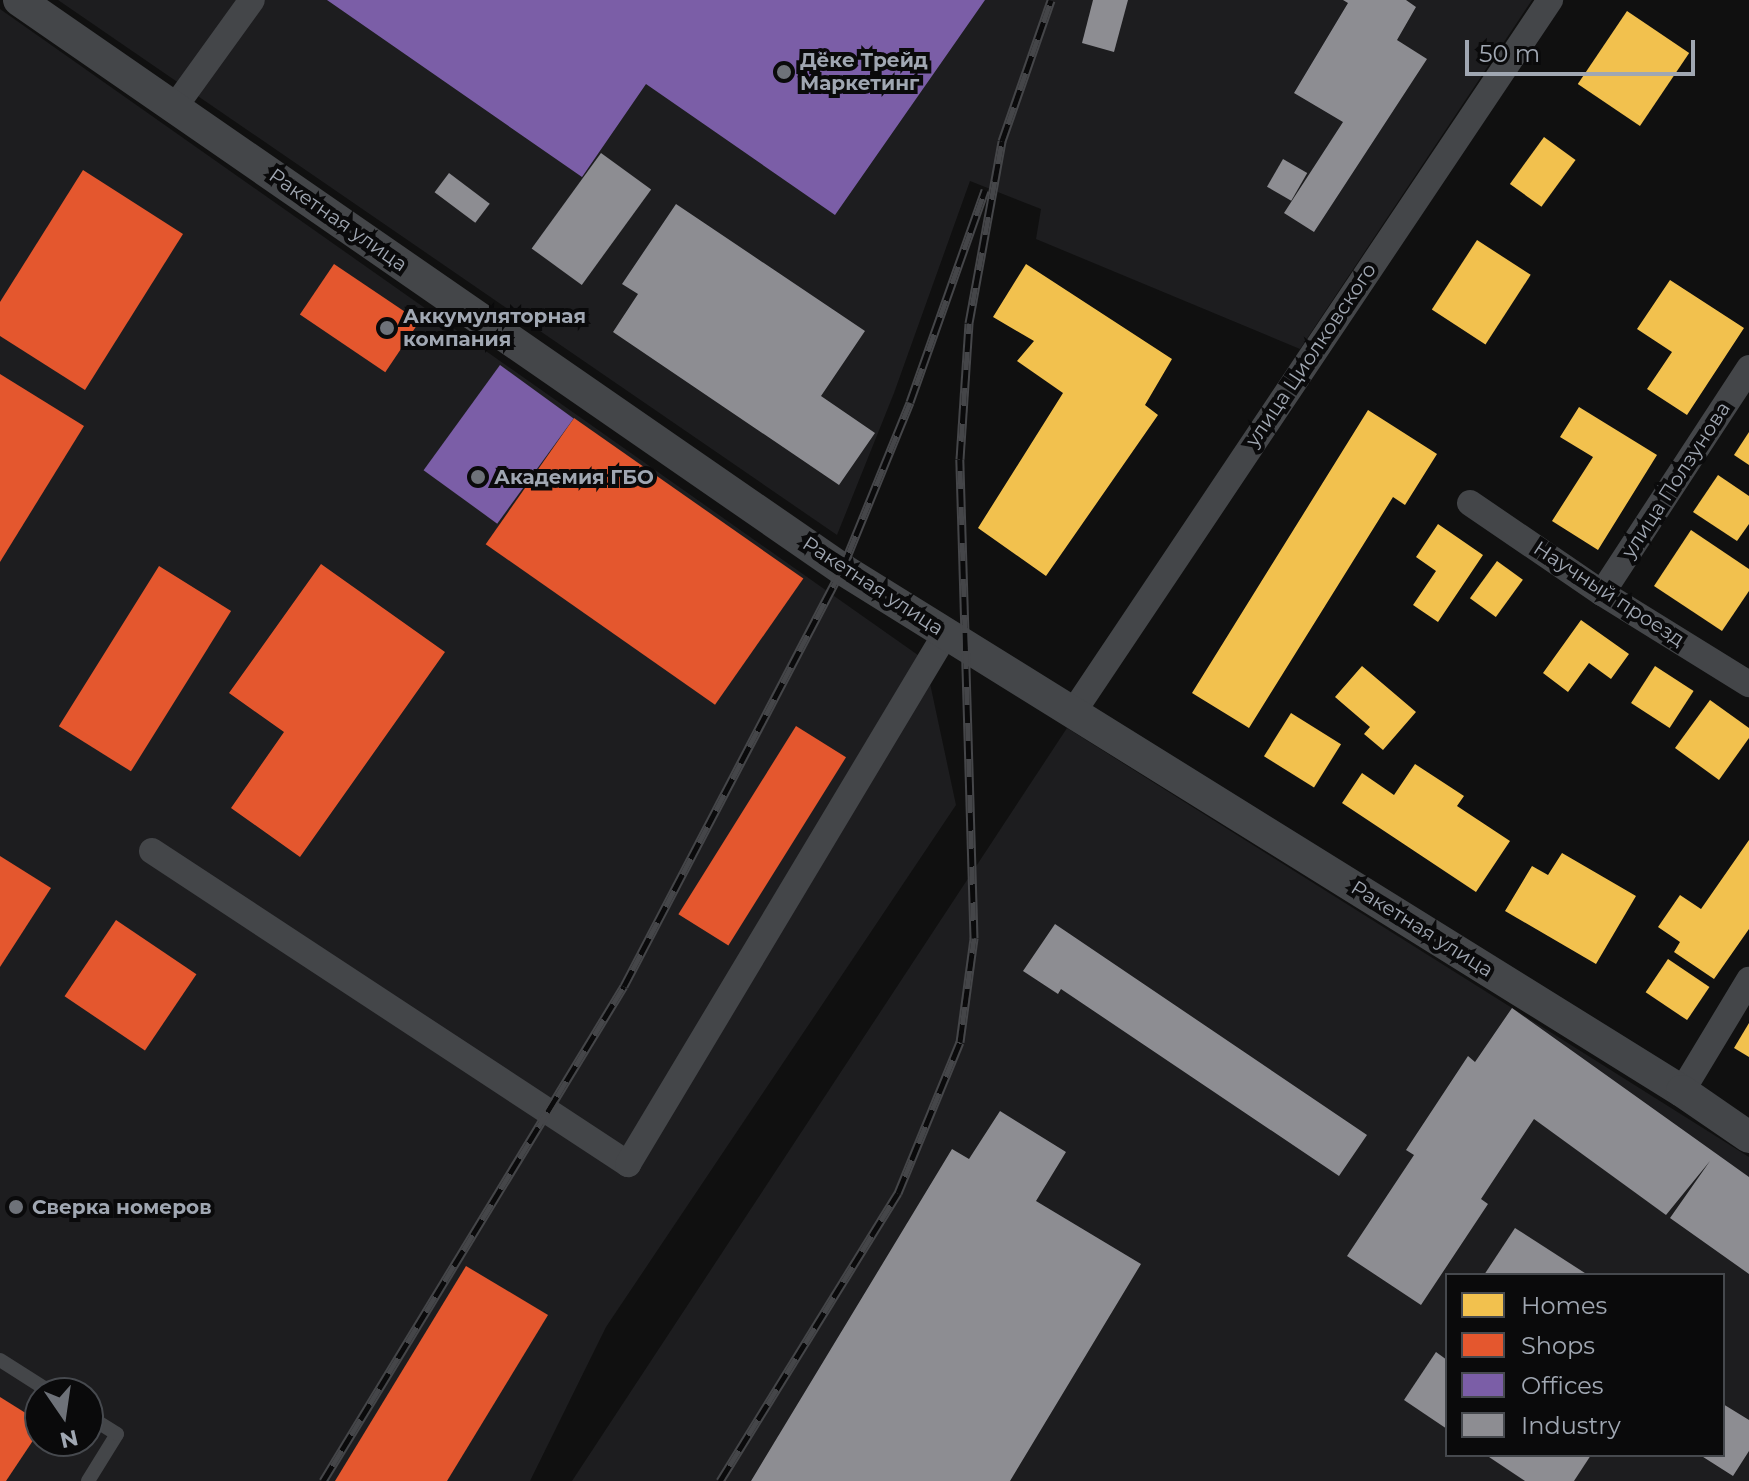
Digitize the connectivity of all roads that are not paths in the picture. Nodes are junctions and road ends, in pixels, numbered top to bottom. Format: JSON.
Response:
{"nodes":[{"id":1,"x":19,"y":0,"type":"edge"},
{"id":2,"x":252,"y":0,"type":"edge"},
{"id":3,"x":1550,"y":0,"type":"edge"},
{"id":4,"x":174,"y":108,"type":"junction"},
{"id":5,"x":1749,"y":368,"type":"edge"},
{"id":6,"x":1470,"y":503,"type":"dead end"},
{"id":7,"x":1602,"y":593,"type":"junction"},
{"id":8,"x":946,"y":633,"type":"junction"},
{"id":9,"x":1749,"y":684,"type":"edge"},
{"id":10,"x":1074,"y":711,"type":"junction"},
{"id":11,"x":152,"y":851,"type":"dead end"},
{"id":12,"x":1749,"y":980,"type":"edge"},
{"id":13,"x":1682,"y":1091,"type":"junction"},
{"id":14,"x":1749,"y":1137,"type":"edge"},
{"id":15,"x":0,"y":1360,"type":"edge"},
{"id":16,"x":27,"y":1377,"type":"edge"},
{"id":17,"x":104,"y":1426,"type":"edge"},
{"id":18,"x":104,"y":1455,"type":"edge"},
{"id":19,"x":103,"y":1457,"type":"edge"},
{"id":20,"x":88,"y":1481,"type":"edge"}],
"edges":[{"from":1,"to":4,"type":"street","name":"Ракетная улица"},
{"from":2,"to":4,"type":"street"},
{"from":3,"to":10,"type":"street","name":"улица Циолковского"},
{"from":4,"to":8,"type":"street","name":"Ракетная улица"},
{"from":5,"to":7,"type":"street","name":"улица Ползунова"},
{"from":6,"to":7,"type":"street","name":"Научный проезд"},
{"from":7,"to":9,"type":"street","name":"Научный проезд"},
{"from":8,"to":10,"type":"street","name":"Ракетная улица"},
{"from":8,"to":11,"type":"street"},
{"from":10,"to":13,"type":"street","name":"Ракетная улица"},
{"from":12,"to":13,"type":"street"},
{"from":13,"to":14,"type":"street","name":"Ракетная улица"},
{"from":15,"to":16,"type":"lane"},
{"from":17,"to":18,"type":"lane"},
{"from":19,"to":20,"type":"lane"}]}
